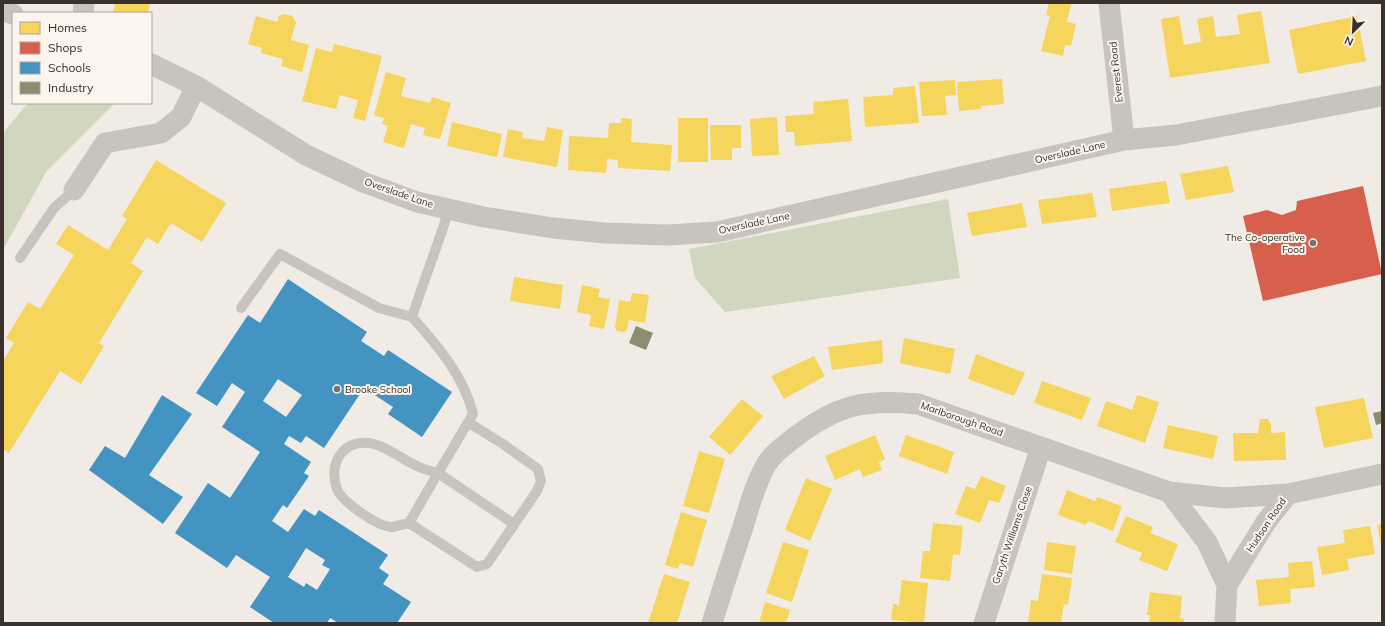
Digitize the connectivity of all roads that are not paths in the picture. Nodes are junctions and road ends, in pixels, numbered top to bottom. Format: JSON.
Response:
{"nodes":[{"id":1,"x":1109,"y":3,"type":"edge"},
{"id":2,"x":152,"y":64,"type":"edge"},
{"id":3,"x":196,"y":86,"type":"junction"},
{"id":4,"x":1382,"y":96,"type":"edge"},
{"id":5,"x":1124,"y":140,"type":"junction"},
{"id":6,"x":74,"y":190,"type":"joint"},
{"id":7,"x":449,"y":209,"type":"junction"},
{"id":8,"x":20,"y":258,"type":"dead end"},
{"id":9,"x":241,"y":308,"type":"dead end"},
{"id":10,"x":412,"y":317,"type":"junction"},
{"id":11,"x":469,"y":423,"type":"junction"},
{"id":12,"x":1042,"y":447,"type":"junction"},
{"id":13,"x":438,"y":473,"type":"junction"},
{"id":14,"x":1382,"y":474,"type":"edge"},
{"id":15,"x":1169,"y":492,"type":"junction"},
{"id":16,"x":1288,"y":494,"type":"junction"},
{"id":17,"x":409,"y":523,"type":"junction"},
{"id":18,"x":514,"y":524,"type":"junction"},
{"id":19,"x":1227,"y":585,"type":"junction"},
{"id":20,"x":712,"y":623,"type":"edge"},
{"id":21,"x":984,"y":623,"type":"edge"},
{"id":22,"x":1225,"y":623,"type":"edge"}],
"edges":[{"from":1,"to":5,"type":"street","name":"Everest Road"},
{"from":2,"to":3,"type":"street","name":"Overslade Lane"},
{"from":3,"to":6,"type":"street"},
{"from":3,"to":7,"type":"street","name":"Overslade Lane"},
{"from":4,"to":5,"type":"street","name":"Overslade Lane"},
{"from":5,"to":7,"type":"street","name":"Overslade Lane"},
{"from":6,"to":8,"type":"lane"},
{"from":7,"to":10,"type":"lane"},
{"from":9,"to":10,"type":"lane"},
{"from":10,"to":11,"type":"lane"},
{"from":11,"to":13,"type":"lane"},
{"from":11,"to":18,"type":"lane"},
{"from":12,"to":15,"type":"street","name":"Marlborough Road"},
{"from":12,"to":20,"type":"street","name":"Marlborough Road"},
{"from":12,"to":21,"type":"street","name":"Garyth Williams Close"},
{"from":13,"to":17,"type":"lane"},
{"from":13,"to":17,"type":"lane"},
{"from":13,"to":18,"type":"lane"},
{"from":14,"to":16,"type":"street","name":"Hudson Road"},
{"from":15,"to":16,"type":"street","name":"Marlborough Road"},
{"from":15,"to":19,"type":"street"},
{"from":16,"to":19,"type":"street","name":"Hudson Road"},
{"from":17,"to":18,"type":"lane"},
{"from":19,"to":22,"type":"street","name":"Hudson Road"}]}
